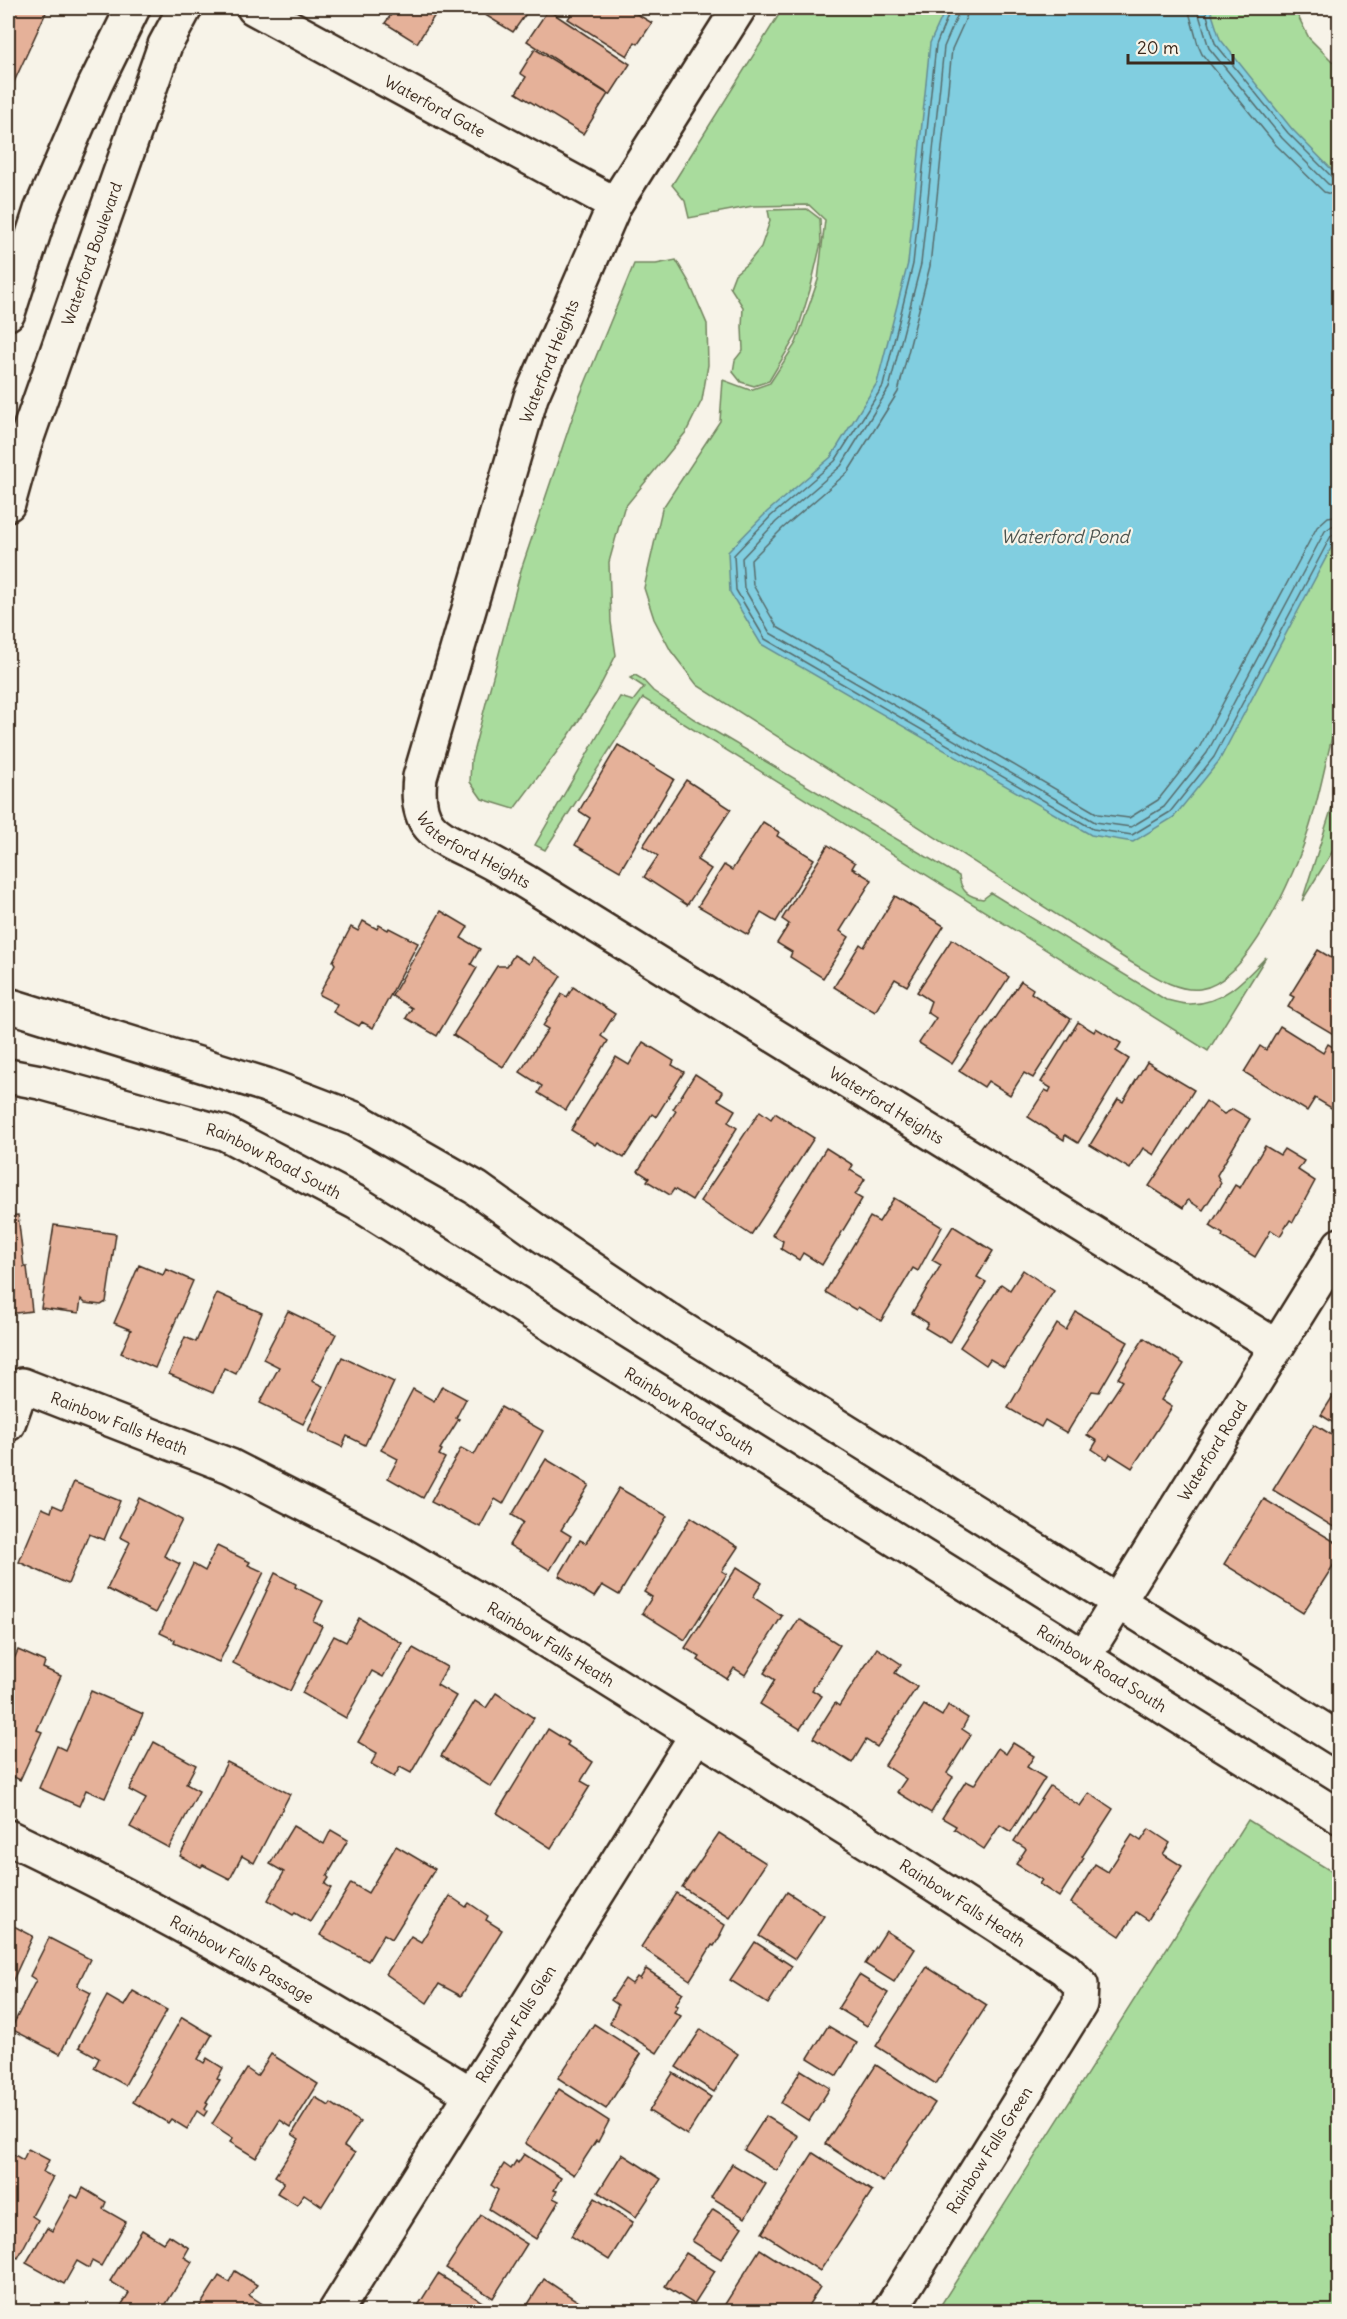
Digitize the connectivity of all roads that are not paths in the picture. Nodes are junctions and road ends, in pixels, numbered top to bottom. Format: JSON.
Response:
{"nodes":[{"id":1,"x":133,"y":8,"type":"edge"},
{"id":2,"x":185,"y":8,"type":"edge"},
{"id":3,"x":254,"y":8,"type":"edge"},
{"id":4,"x":739,"y":8,"type":"edge"},
{"id":5,"x":615,"y":204,"type":"junction"},
{"id":6,"x":8,"y":313,"type":"edge"},
{"id":7,"x":8,"y":504,"type":"edge"},
{"id":8,"x":8,"y":1005,"type":"edge"},
{"id":9,"x":8,"y":1076,"type":"edge"},
{"id":10,"x":1340,"y":1245,"type":"edge"},
{"id":11,"x":1276,"y":1346,"type":"junction"},
{"id":12,"x":8,"y":1424,"type":"edge"},
{"id":13,"x":1119,"y":1602,"type":"junction"},
{"id":14,"x":1084,"y":1656,"type":"junction"},
{"id":15,"x":696,"y":1736,"type":"junction"},
{"id":16,"x":1340,"y":1740,"type":"edge"},
{"id":17,"x":1340,"y":1817,"type":"edge"},
{"id":18,"x":8,"y":1837,"type":"edge"},
{"id":19,"x":1081,"y":1985,"type":"joint"},
{"id":20,"x":471,"y":2094,"type":"junction"},
{"id":21,"x":334,"y":2312,"type":"edge"},
{"id":22,"x":888,"y":2312,"type":"edge"}],
"edges":[{"from":1,"to":6,"type":"street"},
{"from":2,"to":7,"type":"street","name":"Waterford Boulevard"},
{"from":3,"to":5,"type":"street","name":"Waterford Gate"},
{"from":4,"to":5,"type":"street","name":"Waterford Heights"},
{"from":5,"to":11,"type":"street","name":"Waterford Heights"},
{"from":8,"to":13,"type":"street"},
{"from":9,"to":14,"type":"street","name":"Rainbow Road South"},
{"from":10,"to":11,"type":"street","name":"Waterford Road"},
{"from":11,"to":13,"type":"street","name":"Waterford Road"},
{"from":12,"to":15,"type":"street","name":"Rainbow Falls Heath"},
{"from":13,"to":14,"type":"street","name":"Waterford Road"},
{"from":13,"to":16,"type":"street"},
{"from":14,"to":17,"type":"street","name":"Rainbow Road South"},
{"from":15,"to":19,"type":"street","name":"Rainbow Falls Heath"},
{"from":15,"to":20,"type":"street","name":"Rainbow Falls Glen"},
{"from":18,"to":20,"type":"street","name":"Rainbow Falls Passage"},
{"from":19,"to":22,"type":"street","name":"Rainbow Falls Green"},
{"from":20,"to":21,"type":"street","name":"Rainbow Falls Glen"}]}
